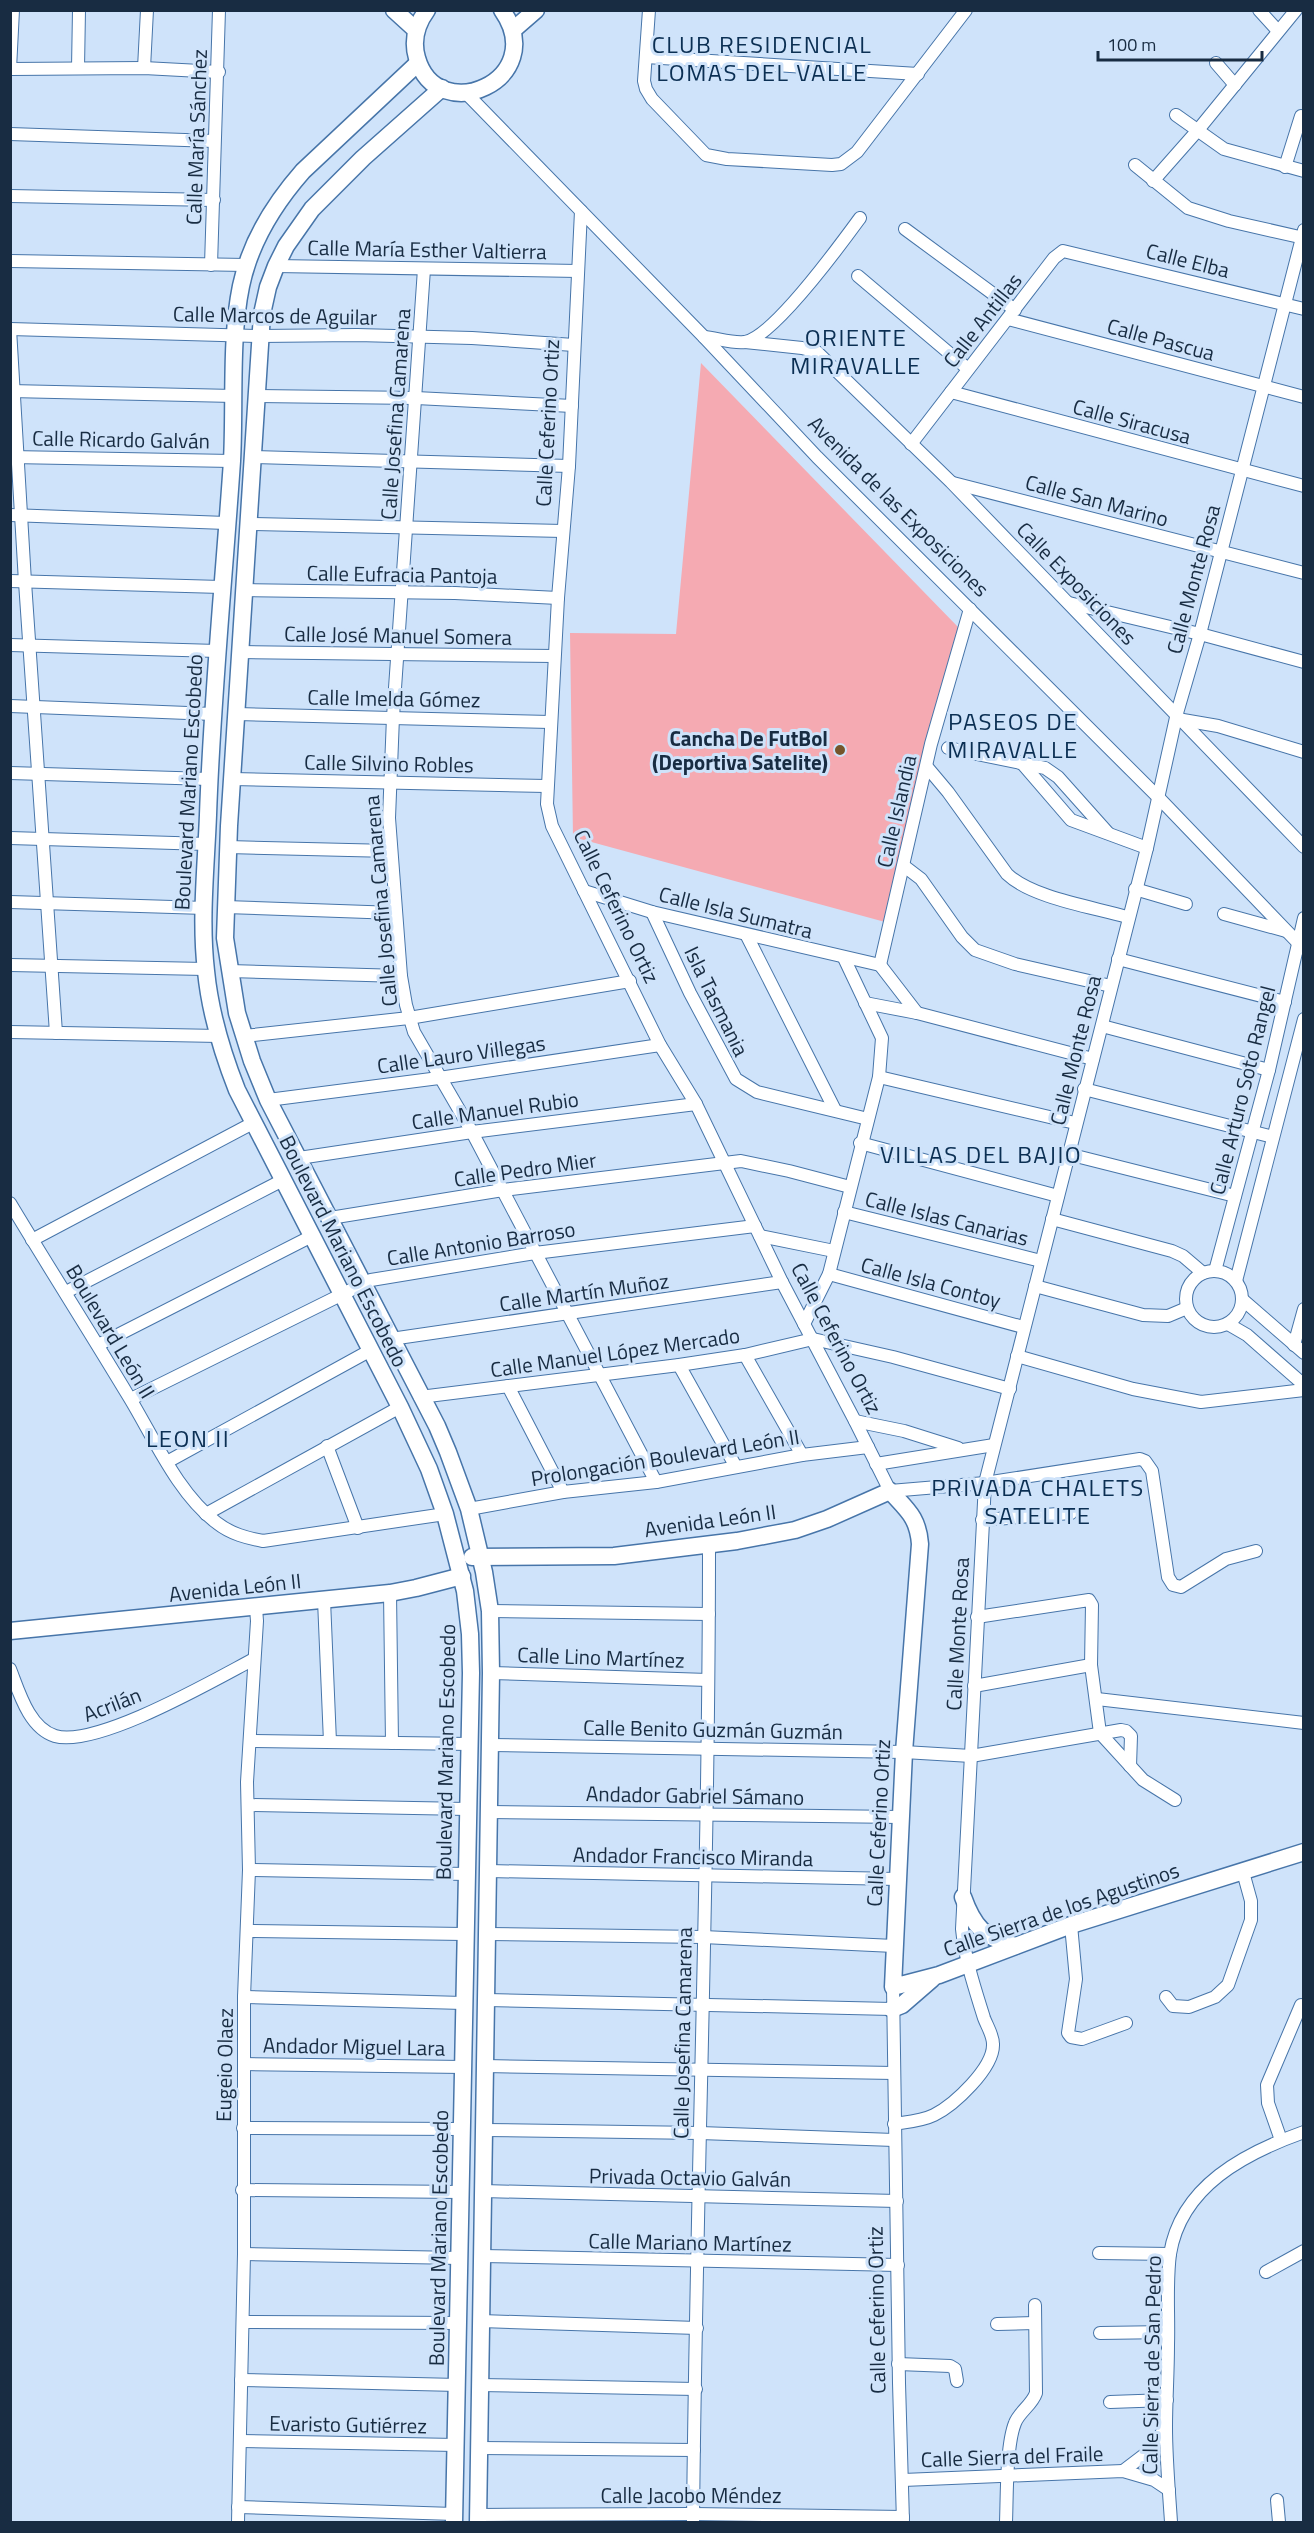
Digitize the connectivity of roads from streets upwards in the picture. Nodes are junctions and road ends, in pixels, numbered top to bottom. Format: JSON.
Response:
{"nodes":[{"id":1,"x":13,"y":10,"type":"edge"},
{"id":2,"x":79,"y":10,"type":"edge"},
{"id":3,"x":147,"y":10,"type":"edge"},
{"id":4,"x":219,"y":10,"type":"edge"},
{"id":5,"x":394,"y":10,"type":"edge"},
{"id":6,"x":427,"y":10,"type":"edge"},
{"id":7,"x":502,"y":10,"type":"edge"},
{"id":8,"x":536,"y":10,"type":"edge"},
{"id":9,"x":649,"y":10,"type":"edge"},
{"id":10,"x":966,"y":10,"type":"edge"},
{"id":11,"x":1259,"y":10,"type":"edge"},
{"id":12,"x":1296,"y":10,"type":"edge"},
{"id":13,"x":416,"y":30,"type":"junction"},
{"id":14,"x":513,"y":30,"type":"junction"},
{"id":15,"x":1278,"y":31,"type":"junction"},
{"id":16,"x":646,"y":57,"type":"junction"},
{"id":17,"x":418,"y":63,"type":"junction"},
{"id":18,"x":1216,"y":63,"type":"dead end"},
{"id":19,"x":78,"y":68,"type":"junction"},
{"id":20,"x":144,"y":68,"type":"junction"},
{"id":21,"x":10,"y":69,"type":"edge"},
{"id":22,"x":219,"y":72,"type":"junction"},
{"id":23,"x":918,"y":74,"type":"junction"},
{"id":24,"x":1234,"y":85,"type":"junction"},
{"id":25,"x":442,"y":88,"type":"junction"},
{"id":26,"x":466,"y":93,"type":"junction"},
{"id":27,"x":1176,"y":115,"type":"dead end"},
{"id":28,"x":1301,"y":116,"type":"dead end"},
{"id":29,"x":1198,"y":130,"type":"junction"},
{"id":30,"x":10,"y":134,"type":"edge"},
{"id":31,"x":214,"y":141,"type":"junction"},
{"id":32,"x":1135,"y":165,"type":"dead end"},
{"id":33,"x":1285,"y":167,"type":"junction"},
{"id":34,"x":1304,"y":171,"type":"edge"},
{"id":35,"x":1153,"y":181,"type":"junction"},
{"id":36,"x":10,"y":196,"type":"edge"},
{"id":37,"x":214,"y":200,"type":"junction"},
{"id":38,"x":580,"y":211,"type":"junction"},
{"id":39,"x":860,"y":218,"type":"dead end"},
{"id":40,"x":904,"y":229,"type":"dead end"},
{"id":41,"x":1303,"y":236,"type":"edge"},
{"id":42,"x":1063,"y":250,"type":"joint"},
{"id":43,"x":10,"y":261,"type":"edge"},
{"id":44,"x":211,"y":265,"type":"junction"},
{"id":45,"x":246,"y":265,"type":"junction"},
{"id":46,"x":276,"y":266,"type":"junction"},
{"id":47,"x":424,"y":269,"type":"junction"},
{"id":48,"x":578,"y":271,"type":"junction"},
{"id":49,"x":858,"y":276,"type":"dead end"},
{"id":50,"x":1284,"y":304,"type":"junction"},
{"id":51,"x":1304,"y":309,"type":"edge"},
{"id":52,"x":1012,"y":315,"type":"junction"},
{"id":53,"x":10,"y":329,"type":"edge"},
{"id":54,"x":236,"y":334,"type":"junction"},
{"id":55,"x":260,"y":336,"type":"junction"},
{"id":56,"x":420,"y":337,"type":"junction"},
{"id":57,"x":704,"y":337,"type":"junction"},
{"id":58,"x":745,"y":342,"type":"junction"},
{"id":59,"x":574,"y":345,"type":"junction"},
{"id":60,"x":968,"y":369,"type":"junction"},
{"id":61,"x":1264,"y":386,"type":"junction"},
{"id":62,"x":13,"y":391,"type":"edge"},
{"id":63,"x":951,"y":392,"type":"junction"},
{"id":64,"x":234,"y":396,"type":"junction"},
{"id":65,"x":258,"y":396,"type":"junction"},
{"id":66,"x":1304,"y":397,"type":"edge"},
{"id":67,"x":416,"y":398,"type":"junction"},
{"id":68,"x":572,"y":406,"type":"junction"},
{"id":69,"x":911,"y":444,"type":"junction"},
{"id":70,"x":14,"y":457,"type":"edge"},
{"id":71,"x":254,"y":457,"type":"junction"},
{"id":72,"x":232,"y":461,"type":"junction"},
{"id":73,"x":410,"y":461,"type":"junction"},
{"id":74,"x":569,"y":466,"type":"junction"},
{"id":75,"x":1241,"y":471,"type":"junction"},
{"id":76,"x":951,"y":482,"type":"junction"},
{"id":77,"x":1304,"y":486,"type":"edge"},
{"id":78,"x":16,"y":515,"type":"edge"},
{"id":79,"x":226,"y":523,"type":"junction"},
{"id":80,"x":250,"y":524,"type":"junction"},
{"id":81,"x":407,"y":526,"type":"junction"},
{"id":82,"x":563,"y":531,"type":"junction"},
{"id":83,"x":1221,"y":553,"type":"junction"},
{"id":84,"x":1304,"y":573,"type":"edge"},
{"id":85,"x":10,"y":581,"type":"edge"},
{"id":86,"x":25,"y":582,"type":"junction"},
{"id":87,"x":221,"y":587,"type":"junction"},
{"id":88,"x":245,"y":590,"type":"junction"},
{"id":89,"x":403,"y":593,"type":"junction"},
{"id":90,"x":558,"y":598,"type":"junction"},
{"id":91,"x":1069,"y":602,"type":"junction"},
{"id":92,"x":970,"y":609,"type":"junction"},
{"id":93,"x":1200,"y":634,"type":"junction"},
{"id":94,"x":10,"y":645,"type":"edge"},
{"id":95,"x":30,"y":645,"type":"junction"},
{"id":96,"x":217,"y":651,"type":"junction"},
{"id":97,"x":241,"y":652,"type":"junction"},
{"id":98,"x":399,"y":654,"type":"junction"},
{"id":99,"x":554,"y":656,"type":"junction"},
{"id":100,"x":1304,"y":662,"type":"edge"},
{"id":101,"x":10,"y":706,"type":"edge"},
{"id":102,"x":34,"y":706,"type":"junction"},
{"id":103,"x":213,"y":714,"type":"junction"},
{"id":104,"x":237,"y":714,"type":"junction"},
{"id":105,"x":393,"y":717,"type":"junction"},
{"id":106,"x":1180,"y":717,"type":"junction"},
{"id":107,"x":550,"y":722,"type":"junction"},
{"id":108,"x":948,"y":748,"type":"dead end"},
{"id":109,"x":1304,"y":752,"type":"edge"},
{"id":110,"x":1021,"y":762,"type":"junction"},
{"id":111,"x":927,"y":767,"type":"junction"},
{"id":112,"x":10,"y":773,"type":"edge"},
{"id":113,"x":39,"y":774,"type":"junction"},
{"id":114,"x":209,"y":779,"type":"junction"},
{"id":115,"x":232,"y":779,"type":"junction"},
{"id":116,"x":390,"y":782,"type":"junction"},
{"id":117,"x":546,"y":786,"type":"junction"},
{"id":118,"x":1158,"y":797,"type":"junction"},
{"id":119,"x":208,"y":826,"type":"junction"},
{"id":120,"x":229,"y":826,"type":"junction"},
{"id":121,"x":1108,"y":833,"type":"junction"},
{"id":122,"x":10,"y":838,"type":"edge"},
{"id":123,"x":43,"y":838,"type":"junction"},
{"id":124,"x":207,"y":844,"type":"junction"},
{"id":125,"x":228,"y":847,"type":"junction"},
{"id":126,"x":1304,"y":847,"type":"edge"},
{"id":127,"x":1146,"y":848,"type":"junction"},
{"id":128,"x":391,"y":851,"type":"junction"},
{"id":129,"x":904,"y":866,"type":"junction"},
{"id":130,"x":1135,"y":889,"type":"junction"},
{"id":131,"x":584,"y":891,"type":"junction"},
{"id":132,"x":10,"y":902,"type":"edge"},
{"id":133,"x":47,"y":902,"type":"junction"},
{"id":134,"x":1186,"y":904,"type":"dead end"},
{"id":135,"x":225,"y":907,"type":"junction"},
{"id":136,"x":205,"y":908,"type":"junction"},
{"id":137,"x":652,"y":912,"type":"junction"},
{"id":138,"x":396,"y":913,"type":"junction"},
{"id":139,"x":1224,"y":914,"type":"dead end"},
{"id":140,"x":1127,"y":917,"type":"junction"},
{"id":141,"x":1304,"y":918,"type":"edge"},
{"id":142,"x":1286,"y":931,"type":"junction"},
{"id":143,"x":747,"y":936,"type":"junction"},
{"id":144,"x":1301,"y":946,"type":"edge"},
{"id":145,"x":844,"y":958,"type":"junction"},
{"id":146,"x":1118,"y":959,"type":"junction"},
{"id":147,"x":10,"y":965,"type":"edge"},
{"id":148,"x":880,"y":965,"type":"junction"},
{"id":149,"x":51,"y":966,"type":"junction"},
{"id":150,"x":205,"y":969,"type":"junction"},
{"id":151,"x":229,"y":971,"type":"junction"},
{"id":152,"x":401,"y":976,"type":"junction"},
{"id":153,"x":630,"y":981,"type":"junction"},
{"id":154,"x":1111,"y":986,"type":"junction"},
{"id":155,"x":1285,"y":1002,"type":"junction"},
{"id":156,"x":865,"y":1003,"type":"junction"},
{"id":157,"x":917,"y":1013,"type":"junction"},
{"id":158,"x":409,"y":1018,"type":"junction"},
{"id":159,"x":1304,"y":1020,"type":"edge"},
{"id":160,"x":1102,"y":1026,"type":"junction"},
{"id":161,"x":10,"y":1032,"type":"edge"},
{"id":162,"x":56,"y":1033,"type":"junction"},
{"id":163,"x":219,"y":1036,"type":"junction"},
{"id":164,"x":244,"y":1036,"type":"junction"},
{"id":165,"x":660,"y":1045,"type":"junction"},
{"id":166,"x":1093,"y":1059,"type":"junction"},
{"id":167,"x":1269,"y":1070,"type":"junction"},
{"id":168,"x":879,"y":1077,"type":"junction"},
{"id":169,"x":440,"y":1078,"type":"junction"},
{"id":170,"x":1084,"y":1089,"type":"junction"},
{"id":171,"x":268,"y":1100,"type":"junction"},
{"id":172,"x":696,"y":1104,"type":"junction"},
{"id":173,"x":835,"y":1110,"type":"junction"},
{"id":174,"x":868,"y":1119,"type":"junction"},
{"id":175,"x":253,"y":1123,"type":"junction"},
{"id":176,"x":1075,"y":1123,"type":"junction"},
{"id":177,"x":472,"y":1132,"type":"junction"},
{"id":178,"x":1253,"y":1132,"type":"junction"},
{"id":179,"x":1273,"y":1137,"type":"junction"},
{"id":180,"x":860,"y":1143,"type":"junction"},
{"id":181,"x":1068,"y":1154,"type":"junction"},
{"id":182,"x":299,"y":1158,"type":"junction"},
{"id":183,"x":725,"y":1162,"type":"junction"},
{"id":184,"x":283,"y":1180,"type":"junction"},
{"id":185,"x":850,"y":1187,"type":"junction"},
{"id":186,"x":502,"y":1190,"type":"junction"},
{"id":187,"x":1058,"y":1196,"type":"junction"},
{"id":188,"x":1235,"y":1197,"type":"junction"},
{"id":189,"x":10,"y":1203,"type":"edge"},
{"id":190,"x":844,"y":1212,"type":"junction"},
{"id":191,"x":330,"y":1218,"type":"junction"},
{"id":192,"x":1052,"y":1219,"type":"junction"},
{"id":193,"x":758,"y":1231,"type":"junction"},
{"id":194,"x":312,"y":1236,"type":"junction"},
{"id":195,"x":32,"y":1240,"type":"junction"},
{"id":196,"x":834,"y":1251,"type":"junction"},
{"id":197,"x":535,"y":1253,"type":"junction"},
{"id":198,"x":1041,"y":1261,"type":"junction"},
{"id":199,"x":1209,"y":1272,"type":"junction"},
{"id":200,"x":829,"y":1275,"type":"junction"},
{"id":201,"x":1236,"y":1281,"type":"junction"},
{"id":202,"x":782,"y":1282,"type":"junction"},
{"id":203,"x":363,"y":1284,"type":"junction"},
{"id":204,"x":1035,"y":1286,"type":"junction"},
{"id":205,"x":66,"y":1292,"type":"junction"},
{"id":206,"x":342,"y":1293,"type":"junction"},
{"id":207,"x":1243,"y":1300,"type":"junction"},
{"id":208,"x":1187,"y":1308,"type":"junction"},
{"id":209,"x":1304,"y":1309,"type":"edge"},
{"id":210,"x":566,"y":1314,"type":"junction"},
{"id":211,"x":804,"y":1324,"type":"junction"},
{"id":212,"x":1228,"y":1324,"type":"junction"},
{"id":213,"x":1023,"y":1327,"type":"junction"},
{"id":214,"x":391,"y":1339,"type":"junction"},
{"id":215,"x":813,"y":1339,"type":"junction"},
{"id":216,"x":98,"y":1345,"type":"junction"},
{"id":217,"x":1299,"y":1349,"type":"edge"},
{"id":218,"x":370,"y":1350,"type":"junction"},
{"id":219,"x":745,"y":1355,"type":"junction"},
{"id":220,"x":1017,"y":1356,"type":"junction"},
{"id":221,"x":679,"y":1365,"type":"junction"},
{"id":222,"x":599,"y":1376,"type":"junction"},
{"id":223,"x":1304,"y":1385,"type":"edge"},
{"id":224,"x":508,"y":1386,"type":"junction"},
{"id":225,"x":1010,"y":1389,"type":"junction"},
{"id":226,"x":1304,"y":1390,"type":"edge"},
{"id":227,"x":420,"y":1397,"type":"junction"},
{"id":228,"x":131,"y":1399,"type":"junction"},
{"id":229,"x":400,"y":1407,"type":"junction"},
{"id":230,"x":855,"y":1420,"type":"junction"},
{"id":231,"x":994,"y":1445,"type":"junction"},
{"id":232,"x":327,"y":1446,"type":"junction"},
{"id":233,"x":868,"y":1447,"type":"junction"},
{"id":234,"x":962,"y":1449,"type":"junction"},
{"id":235,"x":801,"y":1455,"type":"junction"},
{"id":236,"x":167,"y":1462,"type":"junction"},
{"id":237,"x":876,"y":1464,"type":"junction"},
{"id":238,"x":736,"y":1467,"type":"junction"},
{"id":239,"x":656,"y":1482,"type":"junction"},
{"id":240,"x":985,"y":1483,"type":"junction"},
{"id":241,"x":890,"y":1491,"type":"junction"},
{"id":242,"x":564,"y":1492,"type":"junction"},
{"id":243,"x":470,"y":1509,"type":"junction"},
{"id":244,"x":1071,"y":1513,"type":"dead end"},
{"id":245,"x":206,"y":1514,"type":"junction"},
{"id":246,"x":445,"y":1514,"type":"junction"},
{"id":247,"x":982,"y":1520,"type":"junction"},
{"id":248,"x":358,"y":1528,"type":"junction"},
{"id":249,"x":709,"y":1545,"type":"junction"},
{"id":250,"x":1256,"y":1551,"type":"dead end"},
{"id":251,"x":480,"y":1556,"type":"junction"},
{"id":252,"x":460,"y":1568,"type":"junction"},
{"id":253,"x":390,"y":1593,"type":"junction"},
{"id":254,"x":324,"y":1600,"type":"junction"},
{"id":255,"x":256,"y":1608,"type":"junction"},
{"id":256,"x":490,"y":1611,"type":"junction"},
{"id":257,"x":709,"y":1614,"type":"junction"},
{"id":258,"x":977,"y":1617,"type":"junction"},
{"id":259,"x":10,"y":1631,"type":"edge"},
{"id":260,"x":254,"y":1659,"type":"junction"},
{"id":261,"x":1091,"y":1665,"type":"junction"},
{"id":262,"x":10,"y":1669,"type":"edge"},
{"id":263,"x":492,"y":1673,"type":"junction"},
{"id":264,"x":708,"y":1680,"type":"junction"},
{"id":265,"x":974,"y":1686,"type":"junction"},
{"id":266,"x":1097,"y":1699,"type":"junction"},
{"id":267,"x":1304,"y":1723,"type":"edge"},
{"id":268,"x":1100,"y":1732,"type":"junction"},
{"id":269,"x":250,"y":1741,"type":"junction"},
{"id":270,"x":330,"y":1742,"type":"junction"},
{"id":271,"x":392,"y":1743,"type":"junction"},
{"id":272,"x":470,"y":1744,"type":"junction"},
{"id":273,"x":491,"y":1744,"type":"junction"},
{"id":274,"x":708,"y":1749,"type":"junction"},
{"id":275,"x":904,"y":1752,"type":"junction"},
{"id":276,"x":971,"y":1756,"type":"junction"},
{"id":277,"x":1130,"y":1766,"type":"junction"},
{"id":278,"x":1175,"y":1800,"type":"dead end"},
{"id":279,"x":248,"y":1805,"type":"junction"},
{"id":280,"x":467,"y":1809,"type":"junction"},
{"id":281,"x":489,"y":1812,"type":"junction"},
{"id":282,"x":707,"y":1816,"type":"junction"},
{"id":283,"x":900,"y":1817,"type":"junction"},
{"id":284,"x":1304,"y":1852,"type":"edge"},
{"id":285,"x":249,"y":1870,"type":"junction"},
{"id":286,"x":489,"y":1871,"type":"junction"},
{"id":287,"x":1243,"y":1872,"type":"junction"},
{"id":288,"x":466,"y":1874,"type":"junction"},
{"id":289,"x":705,"y":1876,"type":"junction"},
{"id":290,"x":897,"y":1879,"type":"junction"},
{"id":291,"x":963,"y":1897,"type":"junction"},
{"id":292,"x":1071,"y":1925,"type":"junction"},
{"id":293,"x":247,"y":1931,"type":"junction"},
{"id":294,"x":464,"y":1934,"type":"junction"},
{"id":295,"x":488,"y":1934,"type":"junction"},
{"id":296,"x":703,"y":1937,"type":"junction"},
{"id":297,"x":894,"y":1946,"type":"junction"},
{"id":298,"x":1015,"y":1946,"type":"junction"},
{"id":299,"x":464,"y":1952,"type":"junction"},
{"id":300,"x":488,"y":1953,"type":"junction"},
{"id":301,"x":967,"y":1963,"type":"junction"},
{"id":302,"x":939,"y":1975,"type":"junction"},
{"id":303,"x":893,"y":1987,"type":"junction"},
{"id":304,"x":244,"y":1997,"type":"junction"},
{"id":305,"x":1166,"y":1997,"type":"dead end"},
{"id":306,"x":487,"y":2000,"type":"junction"},
{"id":307,"x":463,"y":2003,"type":"junction"},
{"id":308,"x":702,"y":2003,"type":"junction"},
{"id":309,"x":1301,"y":2005,"type":"dead end"},
{"id":310,"x":892,"y":2009,"type":"junction"},
{"id":311,"x":1126,"y":2023,"type":"dead end"},
{"id":312,"x":244,"y":2064,"type":"junction"},
{"id":313,"x":485,"y":2066,"type":"junction"},
{"id":314,"x":463,"y":2067,"type":"junction"},
{"id":315,"x":702,"y":2070,"type":"junction"},
{"id":316,"x":894,"y":2073,"type":"junction"},
{"id":317,"x":894,"y":2124,"type":"junction"},
{"id":318,"x":243,"y":2128,"type":"junction"},
{"id":319,"x":462,"y":2129,"type":"junction"},
{"id":320,"x":484,"y":2130,"type":"junction"},
{"id":321,"x":1304,"y":2132,"type":"edge"},
{"id":322,"x":700,"y":2133,"type":"junction"},
{"id":323,"x":894,"y":2140,"type":"junction"},
{"id":324,"x":1281,"y":2140,"type":"junction"},
{"id":325,"x":242,"y":2190,"type":"junction"},
{"id":326,"x":483,"y":2191,"type":"junction"},
{"id":327,"x":462,"y":2192,"type":"junction"},
{"id":328,"x":699,"y":2197,"type":"junction"},
{"id":329,"x":897,"y":2201,"type":"junction"},
{"id":330,"x":1304,"y":2252,"type":"edge"},
{"id":331,"x":1099,"y":2253,"type":"dead end"},
{"id":332,"x":244,"y":2254,"type":"junction"},
{"id":333,"x":1170,"y":2254,"type":"junction"},
{"id":334,"x":482,"y":2256,"type":"junction"},
{"id":335,"x":460,"y":2258,"type":"junction"},
{"id":336,"x":698,"y":2262,"type":"junction"},
{"id":337,"x":898,"y":2265,"type":"junction"},
{"id":338,"x":1266,"y":2272,"type":"dead end"},
{"id":339,"x":1035,"y":2305,"type":"dead end"},
{"id":340,"x":481,"y":2321,"type":"junction"},
{"id":341,"x":243,"y":2322,"type":"junction"},
{"id":342,"x":459,"y":2323,"type":"junction"},
{"id":343,"x":1035,"y":2323,"type":"junction"},
{"id":344,"x":997,"y":2324,"type":"dead end"},
{"id":345,"x":697,"y":2328,"type":"junction"},
{"id":346,"x":1168,"y":2332,"type":"junction"},
{"id":347,"x":1100,"y":2333,"type":"dead end"},
{"id":348,"x":898,"y":2364,"type":"junction"},
{"id":349,"x":241,"y":2380,"type":"junction"},
{"id":350,"x":957,"y":2381,"type":"dead end"},
{"id":351,"x":458,"y":2385,"type":"junction"},
{"id":352,"x":479,"y":2385,"type":"junction"},
{"id":353,"x":696,"y":2389,"type":"junction"},
{"id":354,"x":1167,"y":2400,"type":"junction"},
{"id":355,"x":1110,"y":2402,"type":"dead end"},
{"id":356,"x":1166,"y":2427,"type":"junction"},
{"id":357,"x":240,"y":2441,"type":"junction"},
{"id":358,"x":456,"y":2445,"type":"junction"},
{"id":359,"x":479,"y":2448,"type":"junction"},
{"id":360,"x":694,"y":2450,"type":"junction"},
{"id":361,"x":1123,"y":2471,"type":"junction"},
{"id":362,"x":1007,"y":2476,"type":"junction"},
{"id":363,"x":903,"y":2480,"type":"junction"},
{"id":364,"x":1169,"y":2490,"type":"junction"},
{"id":365,"x":1277,"y":2500,"type":"dead end"},
{"id":366,"x":238,"y":2507,"type":"junction"},
{"id":367,"x":454,"y":2518,"type":"edge"},
{"id":368,"x":693,"y":2518,"type":"edge"},
{"id":369,"x":478,"y":2519,"type":"edge"},
{"id":370,"x":903,"y":2520,"type":"edge"},
{"id":371,"x":238,"y":2523,"type":"edge"},
{"id":372,"x":1006,"y":2523,"type":"edge"},
{"id":373,"x":1171,"y":2523,"type":"edge"},
{"id":374,"x":1279,"y":2523,"type":"edge"}],
"edges":[{"from":1,"to":21,"type":"street"},
{"from":2,"to":19,"type":"street"},
{"from":3,"to":20,"type":"street"},
{"from":4,"to":22,"type":"street","name":"Calle María Sánchez"},
{"from":5,"to":13,"type":"street"},
{"from":6,"to":13,"type":"street"},
{"from":7,"to":14,"type":"street"},
{"from":8,"to":14,"type":"street"},
{"from":9,"to":16,"type":"street"},
{"from":10,"to":23,"type":"street"},
{"from":11,"to":15,"type":"street"},
{"from":12,"to":15,"type":"street"},
{"from":13,"to":17,"type":"street"},
{"from":14,"to":26,"type":"street"},
{"from":15,"to":24,"type":"street"},
{"from":16,"to":23,"type":"street"},
{"from":16,"to":23,"type":"street"},
{"from":17,"to":25,"type":"street"},
{"from":17,"to":45,"type":"street","name":"Boulevard Mariano Escobedo"},
{"from":18,"to":24,"type":"street"},
{"from":19,"to":20,"type":"street"},
{"from":19,"to":21,"type":"street"},
{"from":20,"to":22,"type":"street"},
{"from":22,"to":31,"type":"street","name":"Calle María Sánchez"},
{"from":24,"to":29,"type":"street"},
{"from":25,"to":26,"type":"street"},
{"from":25,"to":46,"type":"street","name":"Boulevard Mariano Escobedo"},
{"from":26,"to":38,"type":"street","name":"Avenida de las Exposiciones"},
{"from":27,"to":29,"type":"street"},
{"from":28,"to":33,"type":"street"},
{"from":29,"to":33,"type":"street"},
{"from":29,"to":35,"type":"street"},
{"from":30,"to":31,"type":"street"},
{"from":31,"to":37,"type":"street","name":"Calle María Sánchez"},
{"from":32,"to":35,"type":"street"},
{"from":33,"to":34,"type":"street"},
{"from":35,"to":41,"type":"street"},
{"from":36,"to":37,"type":"street"},
{"from":37,"to":44,"type":"street","name":"Calle María Sánchez"},
{"from":38,"to":48,"type":"street","name":"Calle Ceferino Ortiz"},
{"from":38,"to":57,"type":"street","name":"Avenida de las Exposiciones"},
{"from":39,"to":58,"type":"street"},
{"from":40,"to":52,"type":"street"},
{"from":41,"to":50,"type":"street","name":"Calle Monte Rosa"},
{"from":42,"to":50,"type":"street","name":"Calle Elba"},
{"from":42,"to":52,"type":"street","name":"Calle Antillas"},
{"from":43,"to":44,"type":"street"},
{"from":44,"to":45,"type":"street"},
{"from":45,"to":54,"type":"street","name":"Boulevard Mariano Escobedo"},
{"from":46,"to":47,"type":"street","name":"Calle María Esther Valtierra"},
{"from":46,"to":55,"type":"street","name":"Boulevard Mariano Escobedo"},
{"from":47,"to":48,"type":"street","name":"Calle María Esther Valtierra"},
{"from":47,"to":56,"type":"street","name":"Calle Josefina Camarena"},
{"from":48,"to":59,"type":"street","name":"Calle Ceferino Ortiz"},
{"from":49,"to":60,"type":"street"},
{"from":50,"to":51,"type":"street","name":"Calle Elba"},
{"from":50,"to":61,"type":"street","name":"Calle Monte Rosa"},
{"from":52,"to":60,"type":"street","name":"Calle Antillas"},
{"from":52,"to":61,"type":"street","name":"Calle Pascua"},
{"from":53,"to":54,"type":"street","name":"Calle Marcos de Aguilar"},
{"from":53,"to":62,"type":"street"},
{"from":54,"to":55,"type":"street","name":"Calle Marcos de Aguilar"},
{"from":54,"to":64,"type":"street","name":"Boulevard Mariano Escobedo"},
{"from":55,"to":56,"type":"street","name":"Calle Marcos de Aguilar"},
{"from":55,"to":65,"type":"street","name":"Boulevard Mariano Escobedo"},
{"from":56,"to":59,"type":"street","name":"Calle Marcos de Aguilar"},
{"from":56,"to":67,"type":"street","name":"Calle Josefina Camarena"},
{"from":57,"to":58,"type":"street"},
{"from":57,"to":92,"type":"street","name":"Avenida de las Exposiciones"},
{"from":58,"to":69,"type":"street","name":"Calle Exposiciones"},
{"from":59,"to":68,"type":"street","name":"Calle Ceferino Ortiz"},
{"from":60,"to":63,"type":"street","name":"Calle Antillas"},
{"from":61,"to":66,"type":"street","name":"Calle Pascua"},
{"from":61,"to":75,"type":"street","name":"Calle Monte Rosa"},
{"from":62,"to":64,"type":"street"},
{"from":62,"to":70,"type":"street"},
{"from":63,"to":69,"type":"street","name":"Calle Antillas"},
{"from":63,"to":75,"type":"street","name":"Calle Siracusa"},
{"from":64,"to":72,"type":"street","name":"Boulevard Mariano Escobedo"},
{"from":65,"to":67,"type":"street"},
{"from":65,"to":71,"type":"street","name":"Boulevard Mariano Escobedo"},
{"from":67,"to":68,"type":"street"},
{"from":67,"to":73,"type":"street","name":"Calle Josefina Camarena"},
{"from":68,"to":74,"type":"street","name":"Calle Ceferino Ortiz"},
{"from":69,"to":76,"type":"street","name":"Calle Exposiciones"},
{"from":70,"to":72,"type":"street","name":"Calle Ricardo Galván"},
{"from":70,"to":78,"type":"street"},
{"from":71,"to":73,"type":"street"},
{"from":71,"to":80,"type":"street","name":"Boulevard Mariano Escobedo"},
{"from":72,"to":79,"type":"street","name":"Boulevard Mariano Escobedo"},
{"from":73,"to":74,"type":"street"},
{"from":73,"to":81,"type":"street","name":"Calle Josefina Camarena"},
{"from":74,"to":82,"type":"street","name":"Calle Ceferino Ortiz"},
{"from":75,"to":77,"type":"street","name":"Calle Siracusa"},
{"from":75,"to":83,"type":"street","name":"Calle Monte Rosa"},
{"from":76,"to":83,"type":"street","name":"Calle San Marino"},
{"from":76,"to":91,"type":"street","name":"Calle Exposiciones"},
{"from":78,"to":79,"type":"street"},
{"from":78,"to":86,"type":"street"},
{"from":79,"to":87,"type":"street","name":"Boulevard Mariano Escobedo"},
{"from":80,"to":81,"type":"street"},
{"from":80,"to":88,"type":"street","name":"Boulevard Mariano Escobedo"},
{"from":81,"to":82,"type":"street"},
{"from":81,"to":89,"type":"street","name":"Calle Josefina Camarena"},
{"from":82,"to":90,"type":"street","name":"Calle Ceferino Ortiz"},
{"from":83,"to":84,"type":"street","name":"Calle San Marino"},
{"from":83,"to":93,"type":"street","name":"Calle Monte Rosa"},
{"from":85,"to":86,"type":"street"},
{"from":86,"to":87,"type":"street"},
{"from":86,"to":95,"type":"street"},
{"from":87,"to":96,"type":"street","name":"Boulevard Mariano Escobedo"},
{"from":88,"to":89,"type":"street","name":"Calle Eufracia Pantoja"},
{"from":88,"to":97,"type":"street","name":"Boulevard Mariano Escobedo"},
{"from":89,"to":90,"type":"street","name":"Calle Eufracia Pantoja"},
{"from":89,"to":98,"type":"street","name":"Calle Josefina Camarena"},
{"from":90,"to":99,"type":"street","name":"Calle Ceferino Ortiz"},
{"from":91,"to":93,"type":"street"},
{"from":91,"to":106,"type":"street","name":"Calle Exposiciones"},
{"from":92,"to":111,"type":"street","name":"Calle Islandia"},
{"from":92,"to":118,"type":"street","name":"Avenida de las Exposiciones"},
{"from":93,"to":100,"type":"street"},
{"from":93,"to":106,"type":"street","name":"Calle Monte Rosa"},
{"from":94,"to":95,"type":"street"},
{"from":95,"to":96,"type":"street"},
{"from":95,"to":102,"type":"street"},
{"from":96,"to":103,"type":"street","name":"Boulevard Mariano Escobedo"},
{"from":97,"to":98,"type":"street","name":"Calle José Manuel Somera"},
{"from":97,"to":104,"type":"street","name":"Boulevard Mariano Escobedo"},
{"from":98,"to":99,"type":"street","name":"Calle José Manuel Somera"},
{"from":98,"to":105,"type":"street","name":"Calle Josefina Camarena"},
{"from":99,"to":107,"type":"street","name":"Calle Ceferino Ortiz"},
{"from":101,"to":102,"type":"street"},
{"from":102,"to":103,"type":"street"},
{"from":102,"to":113,"type":"street"},
{"from":103,"to":114,"type":"street","name":"Boulevard Mariano Escobedo"},
{"from":104,"to":105,"type":"street","name":"Calle Imelda Gómez"},
{"from":104,"to":115,"type":"street","name":"Boulevard Mariano Escobedo"},
{"from":105,"to":107,"type":"street","name":"Calle Imelda Gómez"},
{"from":105,"to":116,"type":"street","name":"Calle Josefina Camarena"},
{"from":106,"to":109,"type":"street"},
{"from":106,"to":118,"type":"street","name":"Calle Monte Rosa"},
{"from":106,"to":126,"type":"street","name":"Calle Exposiciones"},
{"from":107,"to":117,"type":"street","name":"Calle Ceferino Ortiz"},
{"from":108,"to":110,"type":"street"},
{"from":110,"to":121,"type":"street"},
{"from":110,"to":121,"type":"street"},
{"from":111,"to":129,"type":"street","name":"Calle Islandia"},
{"from":111,"to":140,"type":"street"},
{"from":112,"to":113,"type":"street"},
{"from":113,"to":114,"type":"street"},
{"from":113,"to":123,"type":"street"},
{"from":114,"to":119,"type":"street","name":"Boulevard Mariano Escobedo"},
{"from":115,"to":116,"type":"street","name":"Calle Silvino Robles"},
{"from":115,"to":120,"type":"street","name":"Boulevard Mariano Escobedo"},
{"from":116,"to":117,"type":"street","name":"Calle Silvino Robles"},
{"from":116,"to":128,"type":"street","name":"Calle Josefina Camarena"},
{"from":117,"to":131,"type":"street","name":"Calle Ceferino Ortiz"},
{"from":118,"to":127,"type":"street","name":"Calle Monte Rosa"},
{"from":118,"to":142,"type":"street","name":"Avenida de las Exposiciones"},
{"from":119,"to":120,"type":"street"},
{"from":119,"to":124,"type":"street","name":"Boulevard Mariano Escobedo"},
{"from":120,"to":125,"type":"street","name":"Boulevard Mariano Escobedo"},
{"from":121,"to":127,"type":"street"},
{"from":122,"to":123,"type":"street"},
{"from":123,"to":124,"type":"street"},
{"from":123,"to":133,"type":"street"},
{"from":124,"to":136,"type":"street","name":"Boulevard Mariano Escobedo"},
{"from":125,"to":128,"type":"street"},
{"from":125,"to":135,"type":"street","name":"Boulevard Mariano Escobedo"},
{"from":127,"to":130,"type":"street","name":"Calle Monte Rosa"},
{"from":128,"to":138,"type":"street","name":"Calle Josefina Camarena"},
{"from":129,"to":148,"type":"street","name":"Calle Islandia"},
{"from":129,"to":154,"type":"street"},
{"from":130,"to":134,"type":"street"},
{"from":130,"to":140,"type":"street","name":"Calle Monte Rosa"},
{"from":131,"to":137,"type":"street","name":"Calle Isla Sumatra"},
{"from":131,"to":153,"type":"street","name":"Calle Ceferino Ortiz"},
{"from":132,"to":133,"type":"street"},
{"from":133,"to":136,"type":"street"},
{"from":133,"to":149,"type":"street"},
{"from":135,"to":138,"type":"street"},
{"from":135,"to":151,"type":"street","name":"Boulevard Mariano Escobedo"},
{"from":136,"to":150,"type":"street","name":"Boulevard Mariano Escobedo"},
{"from":137,"to":143,"type":"street","name":"Calle Isla Sumatra"},
{"from":137,"to":173,"type":"street","name":"Isla Tasmania"},
{"from":138,"to":152,"type":"street","name":"Calle Josefina Camarena"},
{"from":139,"to":142,"type":"street"},
{"from":140,"to":146,"type":"street","name":"Calle Monte Rosa"},
{"from":141,"to":144,"type":"street","name":"Calle Arturo Soto Rangel"},
{"from":142,"to":144,"type":"street","name":"Avenida de las Exposiciones"},
{"from":143,"to":145,"type":"street","name":"Calle Isla Sumatra"},
{"from":143,"to":173,"type":"street"},
{"from":144,"to":155,"type":"street","name":"Calle Arturo Soto Rangel"},
{"from":145,"to":148,"type":"street","name":"Calle Isla Sumatra"},
{"from":145,"to":156,"type":"street"},
{"from":146,"to":154,"type":"street","name":"Calle Monte Rosa"},
{"from":146,"to":155,"type":"street"},
{"from":147,"to":149,"type":"street"},
{"from":148,"to":157,"type":"street"},
{"from":149,"to":150,"type":"street"},
{"from":149,"to":162,"type":"street"},
{"from":150,"to":163,"type":"street","name":"Boulevard Mariano Escobedo"},
{"from":151,"to":152,"type":"street"},
{"from":151,"to":164,"type":"street","name":"Boulevard Mariano Escobedo"},
{"from":152,"to":158,"type":"street","name":"Calle Josefina Camarena"},
{"from":153,"to":158,"type":"street"},
{"from":153,"to":165,"type":"street","name":"Calle Ceferino Ortiz"},
{"from":154,"to":160,"type":"street","name":"Calle Monte Rosa"},
{"from":155,"to":167,"type":"street","name":"Calle Arturo Soto Rangel"},
{"from":156,"to":157,"type":"street"},
{"from":156,"to":168,"type":"street"},
{"from":157,"to":166,"type":"street"},
{"from":158,"to":164,"type":"street"},
{"from":158,"to":169,"type":"street","name":"Calle Josefina Camarena"},
{"from":159,"to":179,"type":"street","name":"Calle Arturo Soto Rangel"},
{"from":160,"to":166,"type":"street","name":"Calle Monte Rosa"},
{"from":160,"to":167,"type":"street"},
{"from":161,"to":162,"type":"street"},
{"from":162,"to":163,"type":"street"},
{"from":163,"to":175,"type":"street","name":"Boulevard Mariano Escobedo"},
{"from":164,"to":171,"type":"street","name":"Boulevard Mariano Escobedo"},
{"from":165,"to":169,"type":"street","name":"Calle Lauro Villegas"},
{"from":165,"to":172,"type":"street","name":"Calle Ceferino Ortiz"},
{"from":166,"to":170,"type":"street","name":"Calle Monte Rosa"},
{"from":167,"to":178,"type":"street","name":"Calle Arturo Soto Rangel"},
{"from":168,"to":174,"type":"street"},
{"from":168,"to":176,"type":"street"},
{"from":169,"to":171,"type":"street","name":"Calle Lauro Villegas"},
{"from":169,"to":177,"type":"street","name":"Calle Josefina Camarena"},
{"from":170,"to":176,"type":"street","name":"Calle Monte Rosa"},
{"from":170,"to":178,"type":"street"},
{"from":171,"to":182,"type":"street","name":"Boulevard Mariano Escobedo"},
{"from":172,"to":177,"type":"street","name":"Calle Manuel Rubio"},
{"from":172,"to":183,"type":"street","name":"Calle Ceferino Ortiz"},
{"from":173,"to":174,"type":"street","name":"Isla Tasmania"},
{"from":174,"to":180,"type":"street"},
{"from":175,"to":184,"type":"street","name":"Boulevard Mariano Escobedo"},
{"from":175,"to":195,"type":"street"},
{"from":176,"to":181,"type":"street","name":"Calle Monte Rosa"},
{"from":177,"to":182,"type":"street","name":"Calle Manuel Rubio"},
{"from":177,"to":186,"type":"street","name":"Calle Josefina Camarena"},
{"from":178,"to":179,"type":"street"},
{"from":178,"to":188,"type":"street","name":"Calle Arturo Soto Rangel"},
{"from":179,"to":201,"type":"street","name":"Calle Arturo Soto Rangel"},
{"from":180,"to":185,"type":"street"},
{"from":180,"to":187,"type":"street"},
{"from":181,"to":187,"type":"street","name":"Calle Monte Rosa"},
{"from":181,"to":188,"type":"street"},
{"from":182,"to":191,"type":"street","name":"Boulevard Mariano Escobedo"},
{"from":183,"to":185,"type":"street","name":"Calle Islas Canarias"},
{"from":183,"to":186,"type":"street","name":"Calle Pedro Mier"},
{"from":183,"to":193,"type":"street","name":"Calle Ceferino Ortiz"},
{"from":184,"to":194,"type":"street","name":"Boulevard Mariano Escobedo"},
{"from":184,"to":205,"type":"street"},
{"from":185,"to":190,"type":"street"},
{"from":186,"to":191,"type":"street","name":"Calle Pedro Mier"},
{"from":186,"to":197,"type":"street","name":"Calle Josefina Camarena"},
{"from":187,"to":192,"type":"street","name":"Calle Monte Rosa"},
{"from":188,"to":199,"type":"street","name":"Calle Arturo Soto Rangel"},
{"from":189,"to":195,"type":"street","name":"Boulevard León II"},
{"from":190,"to":196,"type":"street"},
{"from":190,"to":198,"type":"street","name":"Calle Islas Canarias"},
{"from":191,"to":203,"type":"street","name":"Boulevard Mariano Escobedo"},
{"from":192,"to":198,"type":"street","name":"Calle Monte Rosa"},
{"from":192,"to":199,"type":"street"},
{"from":193,"to":196,"type":"street","name":"Calle Isla Contoy"},
{"from":193,"to":197,"type":"street","name":"Calle Antonio Barroso"},
{"from":193,"to":202,"type":"street","name":"Calle Ceferino Ortiz"},
{"from":194,"to":206,"type":"street","name":"Boulevard Mariano Escobedo"},
{"from":194,"to":216,"type":"street"},
{"from":195,"to":205,"type":"street","name":"Boulevard León II"},
{"from":196,"to":200,"type":"street"},
{"from":197,"to":203,"type":"street","name":"Calle Antonio Barroso"},
{"from":197,"to":210,"type":"street","name":"Calle Josefina Camarena"},
{"from":198,"to":204,"type":"street","name":"Calle Monte Rosa"},
{"from":199,"to":201,"type":"street"},
{"from":199,"to":208,"type":"street"},
{"from":200,"to":211,"type":"street"},
{"from":200,"to":213,"type":"street","name":"Calle Isla Contoy"},
{"from":201,"to":207,"type":"street"},
{"from":202,"to":210,"type":"street","name":"Calle Martín Muñoz"},
{"from":202,"to":211,"type":"street","name":"Calle Ceferino Ortiz"},
{"from":203,"to":206,"type":"street","name":"Calle Antonio Barroso"},
{"from":203,"to":214,"type":"street","name":"Boulevard Mariano Escobedo"},
{"from":204,"to":208,"type":"street"},
{"from":204,"to":213,"type":"street","name":"Calle Monte Rosa"},
{"from":205,"to":216,"type":"street","name":"Boulevard León II"},
{"from":206,"to":218,"type":"street","name":"Boulevard Mariano Escobedo"},
{"from":206,"to":228,"type":"street","name":"Calle Antonio Barroso"},
{"from":207,"to":212,"type":"street"},
{"from":207,"to":217,"type":"street"},
{"from":208,"to":212,"type":"street"},
{"from":209,"to":217,"type":"street"},
{"from":210,"to":214,"type":"street","name":"Calle Martín Muñoz"},
{"from":210,"to":222,"type":"street","name":"Calle Josefina Camarena"},
{"from":211,"to":215,"type":"street","name":"Calle Ceferino Ortiz"},
{"from":212,"to":223,"type":"street"},
{"from":213,"to":220,"type":"street","name":"Calle Monte Rosa"},
{"from":214,"to":227,"type":"street","name":"Boulevard Mariano Escobedo"},
{"from":215,"to":219,"type":"street","name":"Calle Manuel López Mercado"},
{"from":215,"to":225,"type":"street"},
{"from":215,"to":230,"type":"street","name":"Calle Ceferino Ortiz"},
{"from":216,"to":228,"type":"street","name":"Boulevard León II"},
{"from":218,"to":229,"type":"street","name":"Boulevard Mariano Escobedo"},
{"from":218,"to":236,"type":"street"},
{"from":219,"to":221,"type":"street","name":"Calle Manuel López Mercado"},
{"from":219,"to":235,"type":"street"},
{"from":220,"to":225,"type":"street","name":"Calle Monte Rosa"},
{"from":220,"to":226,"type":"street"},
{"from":221,"to":222,"type":"street","name":"Calle Manuel López Mercado"},
{"from":221,"to":238,"type":"street"},
{"from":222,"to":224,"type":"street","name":"Calle Manuel López Mercado"},
{"from":222,"to":239,"type":"street","name":"Calle Josefina Camarena"},
{"from":224,"to":227,"type":"street","name":"Calle Manuel López Mercado"},
{"from":224,"to":242,"type":"street"},
{"from":225,"to":231,"type":"street","name":"Calle Monte Rosa"},
{"from":227,"to":243,"type":"street","name":"Boulevard Mariano Escobedo"},
{"from":228,"to":236,"type":"street","name":"Boulevard León II"},
{"from":229,"to":232,"type":"street"},
{"from":229,"to":246,"type":"street","name":"Boulevard Mariano Escobedo"},
{"from":230,"to":233,"type":"street","name":"Calle Ceferino Ortiz"},
{"from":230,"to":234,"type":"street"},
{"from":231,"to":234,"type":"street"},
{"from":231,"to":240,"type":"street","name":"Calle Monte Rosa"},
{"from":232,"to":245,"type":"street"},
{"from":232,"to":248,"type":"street"},
{"from":233,"to":235,"type":"street","name":"Prolongación Boulevard León II"},
{"from":233,"to":237,"type":"street","name":"Calle Ceferino Ortiz"},
{"from":234,"to":237,"type":"street"},
{"from":235,"to":238,"type":"street","name":"Prolongación Boulevard León II"},
{"from":236,"to":245,"type":"street","name":"Boulevard León II"},
{"from":237,"to":241,"type":"street","name":"Calle Ceferino Ortiz"},
{"from":238,"to":239,"type":"street","name":"Prolongación Boulevard León II"},
{"from":239,"to":242,"type":"street","name":"Prolongación Boulevard León II"},
{"from":240,"to":241,"type":"street"},
{"from":240,"to":247,"type":"street","name":"Calle Monte Rosa"},
{"from":240,"to":250,"type":"street"},
{"from":241,"to":249,"type":"street","name":"Avenida León II"},
{"from":241,"to":275,"type":"street","name":"Calle Ceferino Ortiz"},
{"from":242,"to":243,"type":"street","name":"Prolongación Boulevard León II"},
{"from":243,"to":251,"type":"street","name":"Boulevard Mariano Escobedo"},
{"from":244,"to":247,"type":"street"},
{"from":245,"to":248,"type":"street","name":"Boulevard León II"},
{"from":246,"to":248,"type":"street"},
{"from":246,"to":252,"type":"street","name":"Boulevard Mariano Escobedo"},
{"from":247,"to":258,"type":"street","name":"Calle Monte Rosa"},
{"from":249,"to":251,"type":"street","name":"Avenida León II"},
{"from":249,"to":257,"type":"street","name":"Calle Josefina Camarena"},
{"from":251,"to":252,"type":"street","name":"Avenida León II"},
{"from":251,"to":256,"type":"street","name":"Boulevard Mariano Escobedo"},
{"from":252,"to":253,"type":"street","name":"Avenida León II"},
{"from":252,"to":272,"type":"street","name":"Boulevard Mariano Escobedo"},
{"from":253,"to":254,"type":"street","name":"Avenida León II"},
{"from":253,"to":271,"type":"street"},
{"from":254,"to":255,"type":"street","name":"Avenida León II"},
{"from":254,"to":270,"type":"street"},
{"from":255,"to":259,"type":"street","name":"Avenida León II"},
{"from":255,"to":260,"type":"street","name":"Eugeio Olaez"},
{"from":256,"to":257,"type":"street"},
{"from":256,"to":263,"type":"street","name":"Boulevard Mariano Escobedo"},
{"from":257,"to":264,"type":"street","name":"Calle Josefina Camarena"},
{"from":258,"to":261,"type":"street"},
{"from":258,"to":265,"type":"street","name":"Calle Monte Rosa"},
{"from":260,"to":262,"type":"street","name":"Acrilán"},
{"from":260,"to":269,"type":"street","name":"Eugeio Olaez"},
{"from":261,"to":265,"type":"street"},
{"from":261,"to":266,"type":"street"},
{"from":263,"to":264,"type":"street","name":"Calle Lino Martínez"},
{"from":263,"to":273,"type":"street","name":"Boulevard Mariano Escobedo"},
{"from":264,"to":274,"type":"street","name":"Calle Josefina Camarena"},
{"from":265,"to":276,"type":"street","name":"Calle Monte Rosa"},
{"from":266,"to":267,"type":"street"},
{"from":266,"to":268,"type":"street"},
{"from":268,"to":276,"type":"street","name":"Calle Benito Guzmán Guzmán"},
{"from":268,"to":277,"type":"street"},
{"from":268,"to":277,"type":"street","name":"Calle Benito Guzmán Guzmán"},
{"from":269,"to":270,"type":"street"},
{"from":269,"to":279,"type":"street","name":"Eugeio Olaez"},
{"from":270,"to":271,"type":"street"},
{"from":271,"to":272,"type":"street"},
{"from":272,"to":280,"type":"street","name":"Boulevard Mariano Escobedo"},
{"from":273,"to":274,"type":"street","name":"Calle Benito Guzmán Guzmán"},
{"from":273,"to":281,"type":"street","name":"Boulevard Mariano Escobedo"},
{"from":274,"to":275,"type":"street","name":"Calle Benito Guzmán Guzmán"},
{"from":274,"to":282,"type":"street","name":"Calle Josefina Camarena"},
{"from":275,"to":276,"type":"street","name":"Calle Benito Guzmán Guzmán"},
{"from":275,"to":283,"type":"street","name":"Calle Ceferino Ortiz"},
{"from":276,"to":291,"type":"street","name":"Calle Monte Rosa"},
{"from":277,"to":278,"type":"street"},
{"from":279,"to":280,"type":"street"},
{"from":279,"to":285,"type":"street","name":"Eugeio Olaez"},
{"from":280,"to":288,"type":"street","name":"Boulevard Mariano Escobedo"},
{"from":281,"to":282,"type":"street","name":"Andador Gabriel Sámano"},
{"from":281,"to":286,"type":"street","name":"Boulevard Mariano Escobedo"},
{"from":282,"to":283,"type":"street","name":"Andador Gabriel Sámano"},
{"from":282,"to":289,"type":"street","name":"Calle Josefina Camarena"},
{"from":283,"to":290,"type":"street","name":"Calle Ceferino Ortiz"},
{"from":284,"to":287,"type":"street","name":"Calle Sierra de los Agustinos"},
{"from":285,"to":288,"type":"street"},
{"from":285,"to":293,"type":"street","name":"Eugeio Olaez"},
{"from":286,"to":289,"type":"street","name":"Andador Francisco Miranda"},
{"from":286,"to":295,"type":"street","name":"Boulevard Mariano Escobedo"},
{"from":287,"to":292,"type":"street","name":"Calle Sierra de los Agustinos"},
{"from":287,"to":305,"type":"street"},
{"from":288,"to":294,"type":"street","name":"Boulevard Mariano Escobedo"},
{"from":289,"to":290,"type":"street","name":"Andador Francisco Miranda"},
{"from":289,"to":296,"type":"street","name":"Calle Josefina Camarena"},
{"from":290,"to":297,"type":"street","name":"Calle Ceferino Ortiz"},
{"from":291,"to":298,"type":"street"},
{"from":291,"to":301,"type":"street","name":"Calle Monte Rosa"},
{"from":292,"to":298,"type":"street","name":"Calle Sierra de los Agustinos"},
{"from":292,"to":311,"type":"street"},
{"from":293,"to":294,"type":"street"},
{"from":293,"to":304,"type":"street","name":"Eugeio Olaez"},
{"from":294,"to":299,"type":"street","name":"Boulevard Mariano Escobedo"},
{"from":295,"to":296,"type":"street"},
{"from":295,"to":300,"type":"street","name":"Boulevard Mariano Escobedo"},
{"from":296,"to":297,"type":"street"},
{"from":296,"to":308,"type":"street","name":"Calle Josefina Camarena"},
{"from":297,"to":303,"type":"street","name":"Calle Ceferino Ortiz"},
{"from":298,"to":301,"type":"street","name":"Calle Sierra de los Agustinos"},
{"from":299,"to":300,"type":"street"},
{"from":299,"to":307,"type":"street","name":"Boulevard Mariano Escobedo"},
{"from":300,"to":306,"type":"street","name":"Boulevard Mariano Escobedo"},
{"from":301,"to":302,"type":"street","name":"Calle Sierra de los Agustinos"},
{"from":301,"to":317,"type":"street","name":"Calle Monte Rosa"},
{"from":302,"to":303,"type":"street","name":"Calle Sierra de los Agustinos"},
{"from":302,"to":310,"type":"street"},
{"from":303,"to":310,"type":"street","name":"Calle Ceferino Ortiz"},
{"from":304,"to":307,"type":"street"},
{"from":304,"to":312,"type":"street","name":"Eugeio Olaez"},
{"from":306,"to":308,"type":"street"},
{"from":306,"to":313,"type":"street","name":"Boulevard Mariano Escobedo"},
{"from":307,"to":314,"type":"street","name":"Boulevard Mariano Escobedo"},
{"from":308,"to":310,"type":"street"},
{"from":308,"to":315,"type":"street","name":"Calle Josefina Camarena"},
{"from":309,"to":324,"type":"street"},
{"from":310,"to":316,"type":"street","name":"Calle Ceferino Ortiz"},
{"from":312,"to":314,"type":"street","name":"Andador Miguel Lara"},
{"from":312,"to":318,"type":"street","name":"Eugeio Olaez"},
{"from":313,"to":315,"type":"street"},
{"from":313,"to":320,"type":"street","name":"Boulevard Mariano Escobedo"},
{"from":314,"to":319,"type":"street","name":"Boulevard Mariano Escobedo"},
{"from":315,"to":316,"type":"street"},
{"from":315,"to":322,"type":"street","name":"Calle Josefina Camarena"},
{"from":316,"to":317,"type":"street","name":"Calle Ceferino Ortiz"},
{"from":317,"to":323,"type":"street","name":"Calle Ceferino Ortiz"},
{"from":318,"to":319,"type":"street"},
{"from":318,"to":325,"type":"street","name":"Eugeio Olaez"},
{"from":319,"to":327,"type":"street","name":"Boulevard Mariano Escobedo"},
{"from":320,"to":322,"type":"street"},
{"from":320,"to":326,"type":"street","name":"Boulevard Mariano Escobedo"},
{"from":321,"to":324,"type":"street","name":"Calle Sierra de San Pedro"},
{"from":322,"to":323,"type":"street"},
{"from":322,"to":328,"type":"street","name":"Calle Josefina Camarena"},
{"from":323,"to":329,"type":"street","name":"Calle Ceferino Ortiz"},
{"from":324,"to":333,"type":"street","name":"Calle Sierra de San Pedro"},
{"from":325,"to":327,"type":"street"},
{"from":325,"to":332,"type":"street","name":"Eugeio Olaez"},
{"from":326,"to":328,"type":"street","name":"Privada Octavio Galván"},
{"from":326,"to":334,"type":"street","name":"Boulevard Mariano Escobedo"},
{"from":327,"to":335,"type":"street","name":"Boulevard Mariano Escobedo"},
{"from":328,"to":329,"type":"street","name":"Privada Octavio Galván"},
{"from":328,"to":336,"type":"street","name":"Calle Josefina Camarena"},
{"from":329,"to":337,"type":"street","name":"Calle Ceferino Ortiz"},
{"from":330,"to":338,"type":"street"},
{"from":331,"to":333,"type":"street"},
{"from":332,"to":335,"type":"street"},
{"from":332,"to":341,"type":"street","name":"Eugeio Olaez"},
{"from":333,"to":346,"type":"street","name":"Calle Sierra de San Pedro"},
{"from":334,"to":336,"type":"street","name":"Calle Mariano Martínez"},
{"from":334,"to":340,"type":"street","name":"Boulevard Mariano Escobedo"},
{"from":335,"to":342,"type":"street","name":"Boulevard Mariano Escobedo"},
{"from":336,"to":337,"type":"street","name":"Calle Mariano Martínez"},
{"from":336,"to":345,"type":"street","name":"Calle Josefina Camarena"},
{"from":337,"to":348,"type":"street","name":"Calle Ceferino Ortiz"},
{"from":339,"to":343,"type":"street"},
{"from":340,"to":345,"type":"street"},
{"from":340,"to":352,"type":"street","name":"Boulevard Mariano Escobedo"},
{"from":341,"to":342,"type":"street"},
{"from":341,"to":349,"type":"street","name":"Eugeio Olaez"},
{"from":342,"to":351,"type":"street","name":"Boulevard Mariano Escobedo"},
{"from":343,"to":344,"type":"street"},
{"from":343,"to":362,"type":"street"},
{"from":345,"to":353,"type":"street","name":"Calle Josefina Camarena"},
{"from":346,"to":347,"type":"street"},
{"from":346,"to":354,"type":"street","name":"Calle Sierra de San Pedro"},
{"from":348,"to":350,"type":"street"},
{"from":348,"to":363,"type":"street","name":"Calle Ceferino Ortiz"},
{"from":349,"to":351,"type":"street"},
{"from":349,"to":357,"type":"street","name":"Eugeio Olaez"},
{"from":351,"to":358,"type":"street","name":"Boulevard Mariano Escobedo"},
{"from":352,"to":353,"type":"street"},
{"from":352,"to":359,"type":"street","name":"Boulevard Mariano Escobedo"},
{"from":353,"to":360,"type":"street","name":"Calle Josefina Camarena"},
{"from":354,"to":355,"type":"street"},
{"from":354,"to":356,"type":"street","name":"Calle Sierra de San Pedro"},
{"from":356,"to":361,"type":"street","name":"Calle Sierra del Fraile"},
{"from":356,"to":364,"type":"street","name":"Calle Sierra de San Pedro"},
{"from":357,"to":358,"type":"street","name":"Evaristo Gutiérrez"},
{"from":357,"to":366,"type":"street","name":"Eugeio Olaez"},
{"from":358,"to":367,"type":"street","name":"Boulevard Mariano Escobedo"},
{"from":359,"to":360,"type":"street"},
{"from":359,"to":369,"type":"street","name":"Boulevard Mariano Escobedo"},
{"from":360,"to":368,"type":"street","name":"Calle Josefina Camarena"},
{"from":361,"to":362,"type":"street","name":"Calle Sierra del Fraile"},
{"from":361,"to":364,"type":"street","name":"Calle Sierra del Fraile"},
{"from":362,"to":363,"type":"street","name":"Calle Sierra del Fraile"},
{"from":362,"to":372,"type":"street"},
{"from":363,"to":370,"type":"street","name":"Calle Ceferino Ortiz"},
{"from":364,"to":373,"type":"street","name":"Calle Sierra de San Pedro"},
{"from":365,"to":374,"type":"street"},
{"from":366,"to":367,"type":"street"},
{"from":366,"to":371,"type":"street","name":"Eugeio Olaez"},
{"from":368,"to":369,"type":"street","name":"Calle Jacobo Méndez"},
{"from":368,"to":370,"type":"street","name":"Calle Jacobo Méndez"}]}
